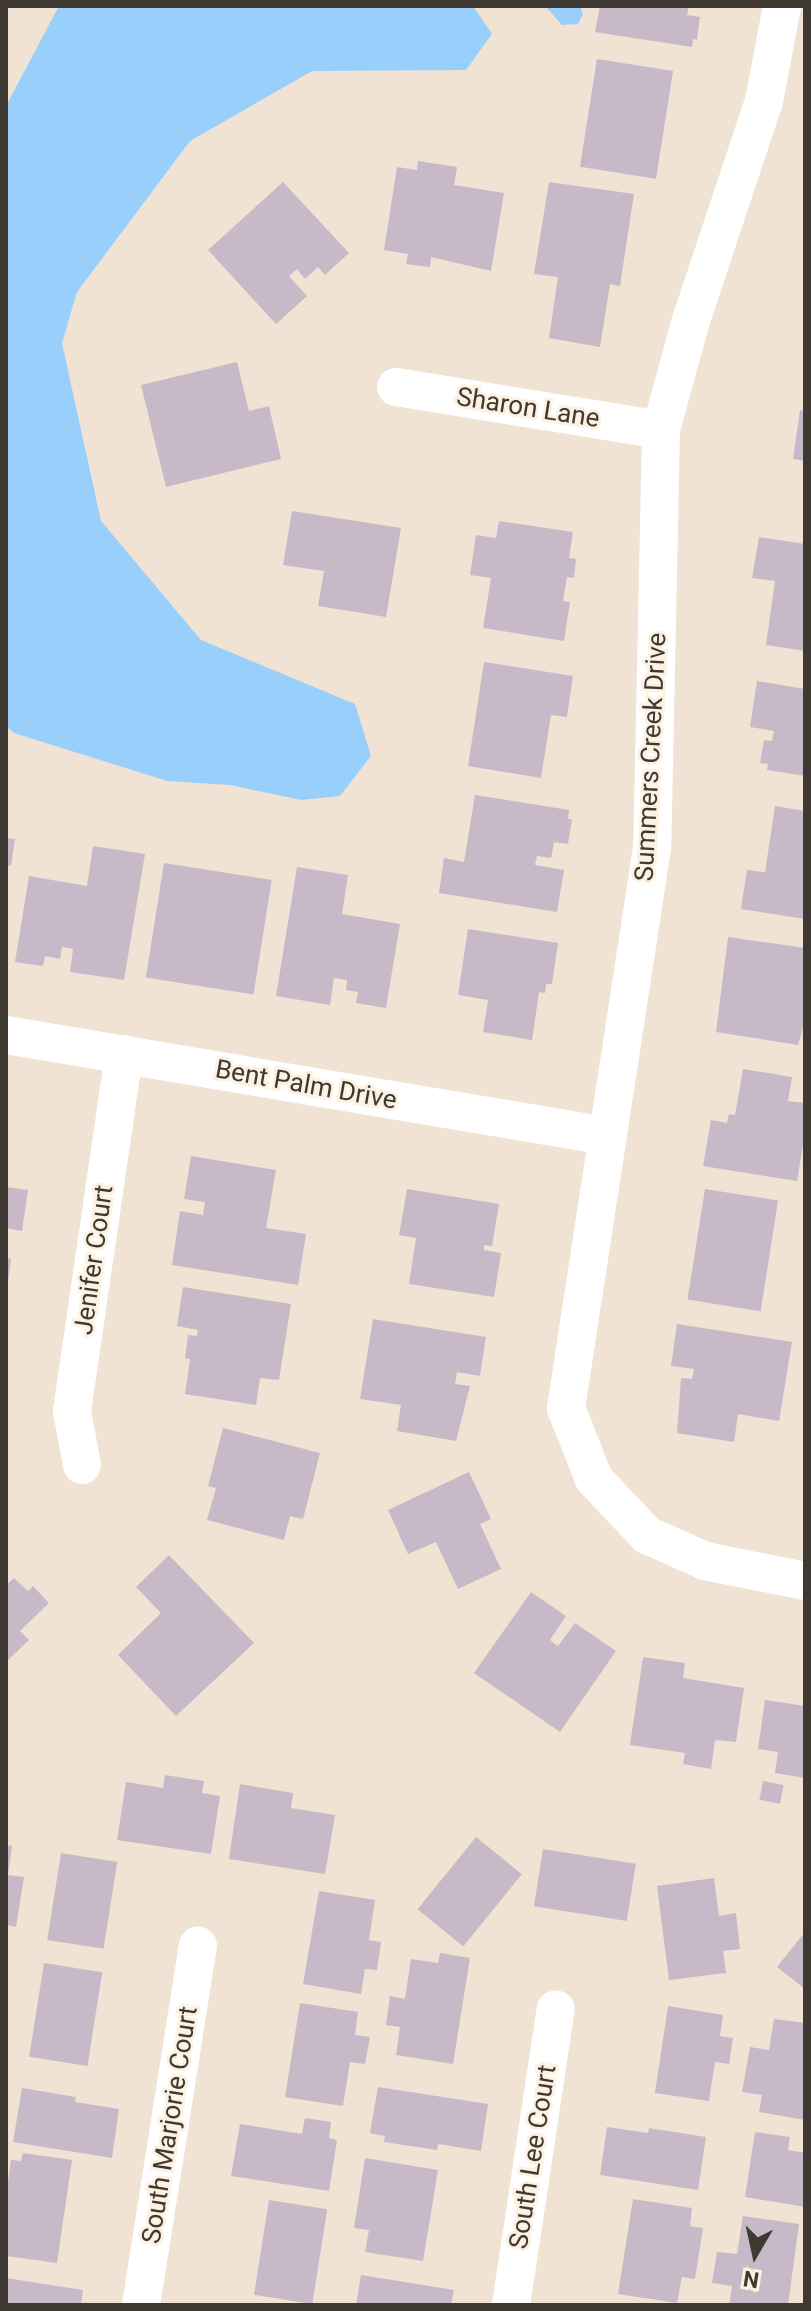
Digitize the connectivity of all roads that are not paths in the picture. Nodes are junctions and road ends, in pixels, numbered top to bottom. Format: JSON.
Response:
{"nodes":[{"id":1,"x":782,"y":6,"type":"edge"},
{"id":2,"x":396,"y":387,"type":"dead end"},
{"id":3,"x":661,"y":430,"type":"junction"},
{"id":4,"x":6,"y":1035,"type":"edge"},
{"id":5,"x":124,"y":1054,"type":"junction"},
{"id":6,"x":607,"y":1136,"type":"junction"},
{"id":7,"x":82,"y":1465,"type":"dead end"},
{"id":8,"x":800,"y":1578,"type":"edge"},
{"id":9,"x":198,"y":1945,"type":"dead end"},
{"id":10,"x":556,"y":2009,"type":"dead end"},
{"id":11,"x":141,"y":2305,"type":"edge"},
{"id":12,"x":511,"y":2305,"type":"edge"}],
"edges":[{"from":1,"to":3,"type":"street","name":"Summers Creek Drive"},
{"from":2,"to":3,"type":"street","name":"Sharon Lane"},
{"from":3,"to":6,"type":"street","name":"Summers Creek Drive"},
{"from":4,"to":5,"type":"street","name":"Bent Palm Drive"},
{"from":5,"to":6,"type":"street","name":"Bent Palm Drive"},
{"from":5,"to":7,"type":"street","name":"Jenifer Court"},
{"from":6,"to":8,"type":"street","name":"Summers Creek Drive"},
{"from":9,"to":11,"type":"street","name":"South Marjorie Court"},
{"from":10,"to":12,"type":"street","name":"South Lee Court"}]}
